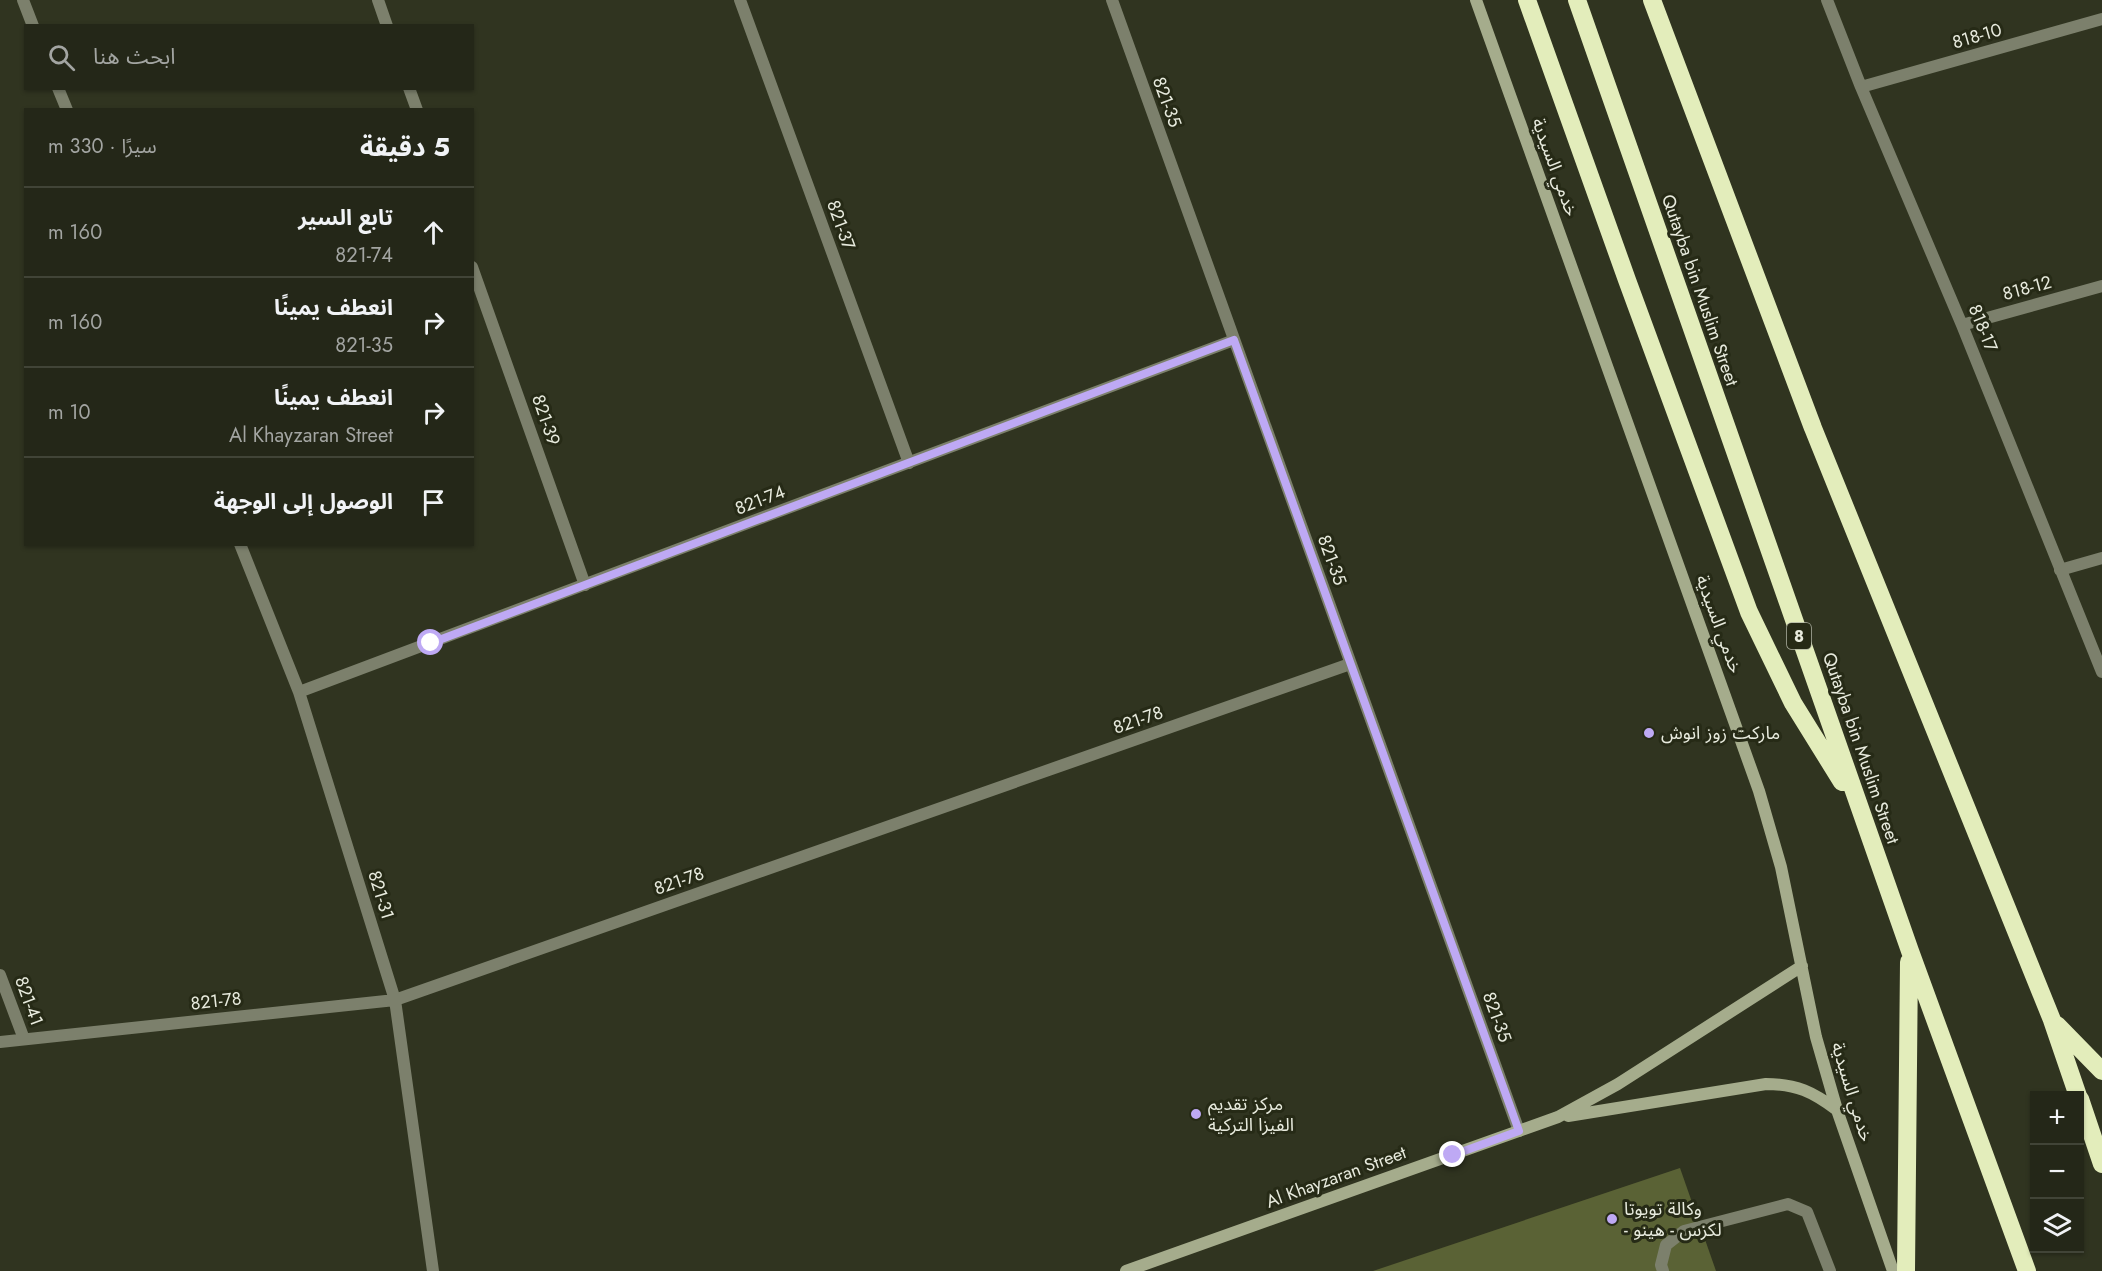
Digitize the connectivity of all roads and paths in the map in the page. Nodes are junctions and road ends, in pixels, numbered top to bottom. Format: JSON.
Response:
{"nodes":[{"id":1,"x":23,"y":0,"type":"edge"},
{"id":2,"x":378,"y":0,"type":"edge"},
{"id":3,"x":740,"y":0,"type":"edge"},
{"id":4,"x":1112,"y":0,"type":"edge"},
{"id":5,"x":1476,"y":0,"type":"edge"},
{"id":6,"x":1527,"y":0,"type":"edge"},
{"id":7,"x":1577,"y":0,"type":"edge"},
{"id":8,"x":1652,"y":0,"type":"edge"},
{"id":9,"x":1827,"y":0,"type":"edge"},
{"id":10,"x":2102,"y":20,"type":"edge"},
{"id":11,"x":32,"y":24,"type":"edge"},
{"id":12,"x":386,"y":24,"type":"edge"},
{"id":13,"x":1861,"y":87,"type":"junction"},
{"id":14,"x":59,"y":90,"type":"edge"},
{"id":15,"x":410,"y":90,"type":"edge"},
{"id":16,"x":66,"y":108,"type":"edge"},
{"id":17,"x":416,"y":108,"type":"edge"},
{"id":18,"x":474,"y":273,"type":"edge"},
{"id":19,"x":2102,"y":286,"type":"edge"},
{"id":20,"x":1962,"y":325,"type":"junction"},
{"id":21,"x":1234,"y":340,"type":"junction"},
{"id":22,"x":909,"y":463,"type":"junction"},
{"id":23,"x":241,"y":546,"type":"edge"},
{"id":24,"x":2102,"y":558,"type":"edge"},
{"id":25,"x":2060,"y":570,"type":"junction"},
{"id":26,"x":585,"y":585,"type":"junction"},
{"id":27,"x":1350,"y":664,"type":"junction"},
{"id":28,"x":2102,"y":672,"type":"edge"},
{"id":29,"x":298,"y":692,"type":"junction"},
{"id":30,"x":1860,"y":812,"type":"junction"},
{"id":31,"x":1910,"y":951,"type":"junction"},
{"id":32,"x":1802,"y":966,"type":"junction"},
{"id":33,"x":0,"y":975,"type":"edge"},
{"id":34,"x":395,"y":1000,"type":"junction"},
{"id":35,"x":2052,"y":1020,"type":"junction"},
{"id":36,"x":24,"y":1039,"type":"junction"},
{"id":37,"x":0,"y":1042,"type":"edge"},
{"id":38,"x":2102,"y":1071,"type":"edge"},
{"id":39,"x":2077,"y":1091,"type":"edge"},
{"id":40,"x":1837,"y":1110,"type":"junction"},
{"id":41,"x":2084,"y":1112,"type":"edge"},
{"id":42,"x":1558,"y":1117,"type":"junction"},
{"id":43,"x":1519,"y":1131,"type":"junction"},
{"id":44,"x":2102,"y":1164,"type":"edge"},
{"id":45,"x":433,"y":1271,"type":"edge"},
{"id":46,"x":1126,"y":1271,"type":"edge"},
{"id":47,"x":1663,"y":1271,"type":"edge"},
{"id":48,"x":1830,"y":1271,"type":"edge"},
{"id":49,"x":1893,"y":1271,"type":"edge"},
{"id":50,"x":1906,"y":1271,"type":"edge"},
{"id":51,"x":2026,"y":1271,"type":"edge"}],
"edges":[{"from":1,"to":11,"type":"street"},
{"from":2,"to":12,"type":"street"},
{"from":3,"to":22,"type":"street","name":"821-37"},
{"from":4,"to":21,"type":"street","name":"821-35"},
{"from":5,"to":32,"type":"street","name":"خدمي السيدية"},
{"from":6,"to":30,"type":"highway"},
{"from":7,"to":30,"type":"highway","name":"Qutayba bin Muslim Street","number":"8"},
{"from":8,"to":35,"type":"highway"},
{"from":9,"to":13,"type":"street","name":"818-17"},
{"from":10,"to":13,"type":"street","name":"818-10"},
{"from":13,"to":20,"type":"street","name":"818-17"},
{"from":14,"to":16,"type":"street"},
{"from":15,"to":17,"type":"street"},
{"from":18,"to":26,"type":"street","name":"821-39"},
{"from":19,"to":20,"type":"street","name":"818-12"},
{"from":20,"to":25,"type":"street","name":"818-17"},
{"from":21,"to":22,"type":"street","name":"821-74"},
{"from":21,"to":27,"type":"street","name":"821-35"},
{"from":22,"to":26,"type":"street","name":"821-74"},
{"from":23,"to":29,"type":"street","name":"821-31"},
{"from":24,"to":25,"type":"street"},
{"from":25,"to":28,"type":"street","name":"818-17"},
{"from":26,"to":29,"type":"street","name":"821-74"},
{"from":27,"to":34,"type":"street","name":"821-78"},
{"from":27,"to":43,"type":"street","name":"821-35"},
{"from":29,"to":34,"type":"street","name":"821-31"},
{"from":30,"to":31,"type":"highway","name":"Qutayba bin Muslim Street","number":"8"},
{"from":31,"to":50,"type":"highway"},
{"from":31,"to":51,"type":"highway","name":"Qutayba bin Muslim Street","number":"8"},
{"from":32,"to":40,"type":"street","name":"خدمي السيدية"},
{"from":32,"to":42,"type":"street"},
{"from":33,"to":36,"type":"street","name":"821-41"},
{"from":34,"to":36,"type":"street","name":"821-78"},
{"from":34,"to":45,"type":"street","name":"821-31"},
{"from":35,"to":38,"type":"highway"},
{"from":35,"to":39,"type":"highway"},
{"from":36,"to":37,"type":"street","name":"821-78"},
{"from":40,"to":42,"type":"street"},
{"from":40,"to":49,"type":"street","name":"خدمي السيدية"},
{"from":41,"to":44,"type":"highway"},
{"from":42,"to":43,"type":"street","name":"Al Khayzaran Street"},
{"from":43,"to":46,"type":"street","name":"Al Khayzaran Street"},
{"from":47,"to":48,"type":"street"}]}
